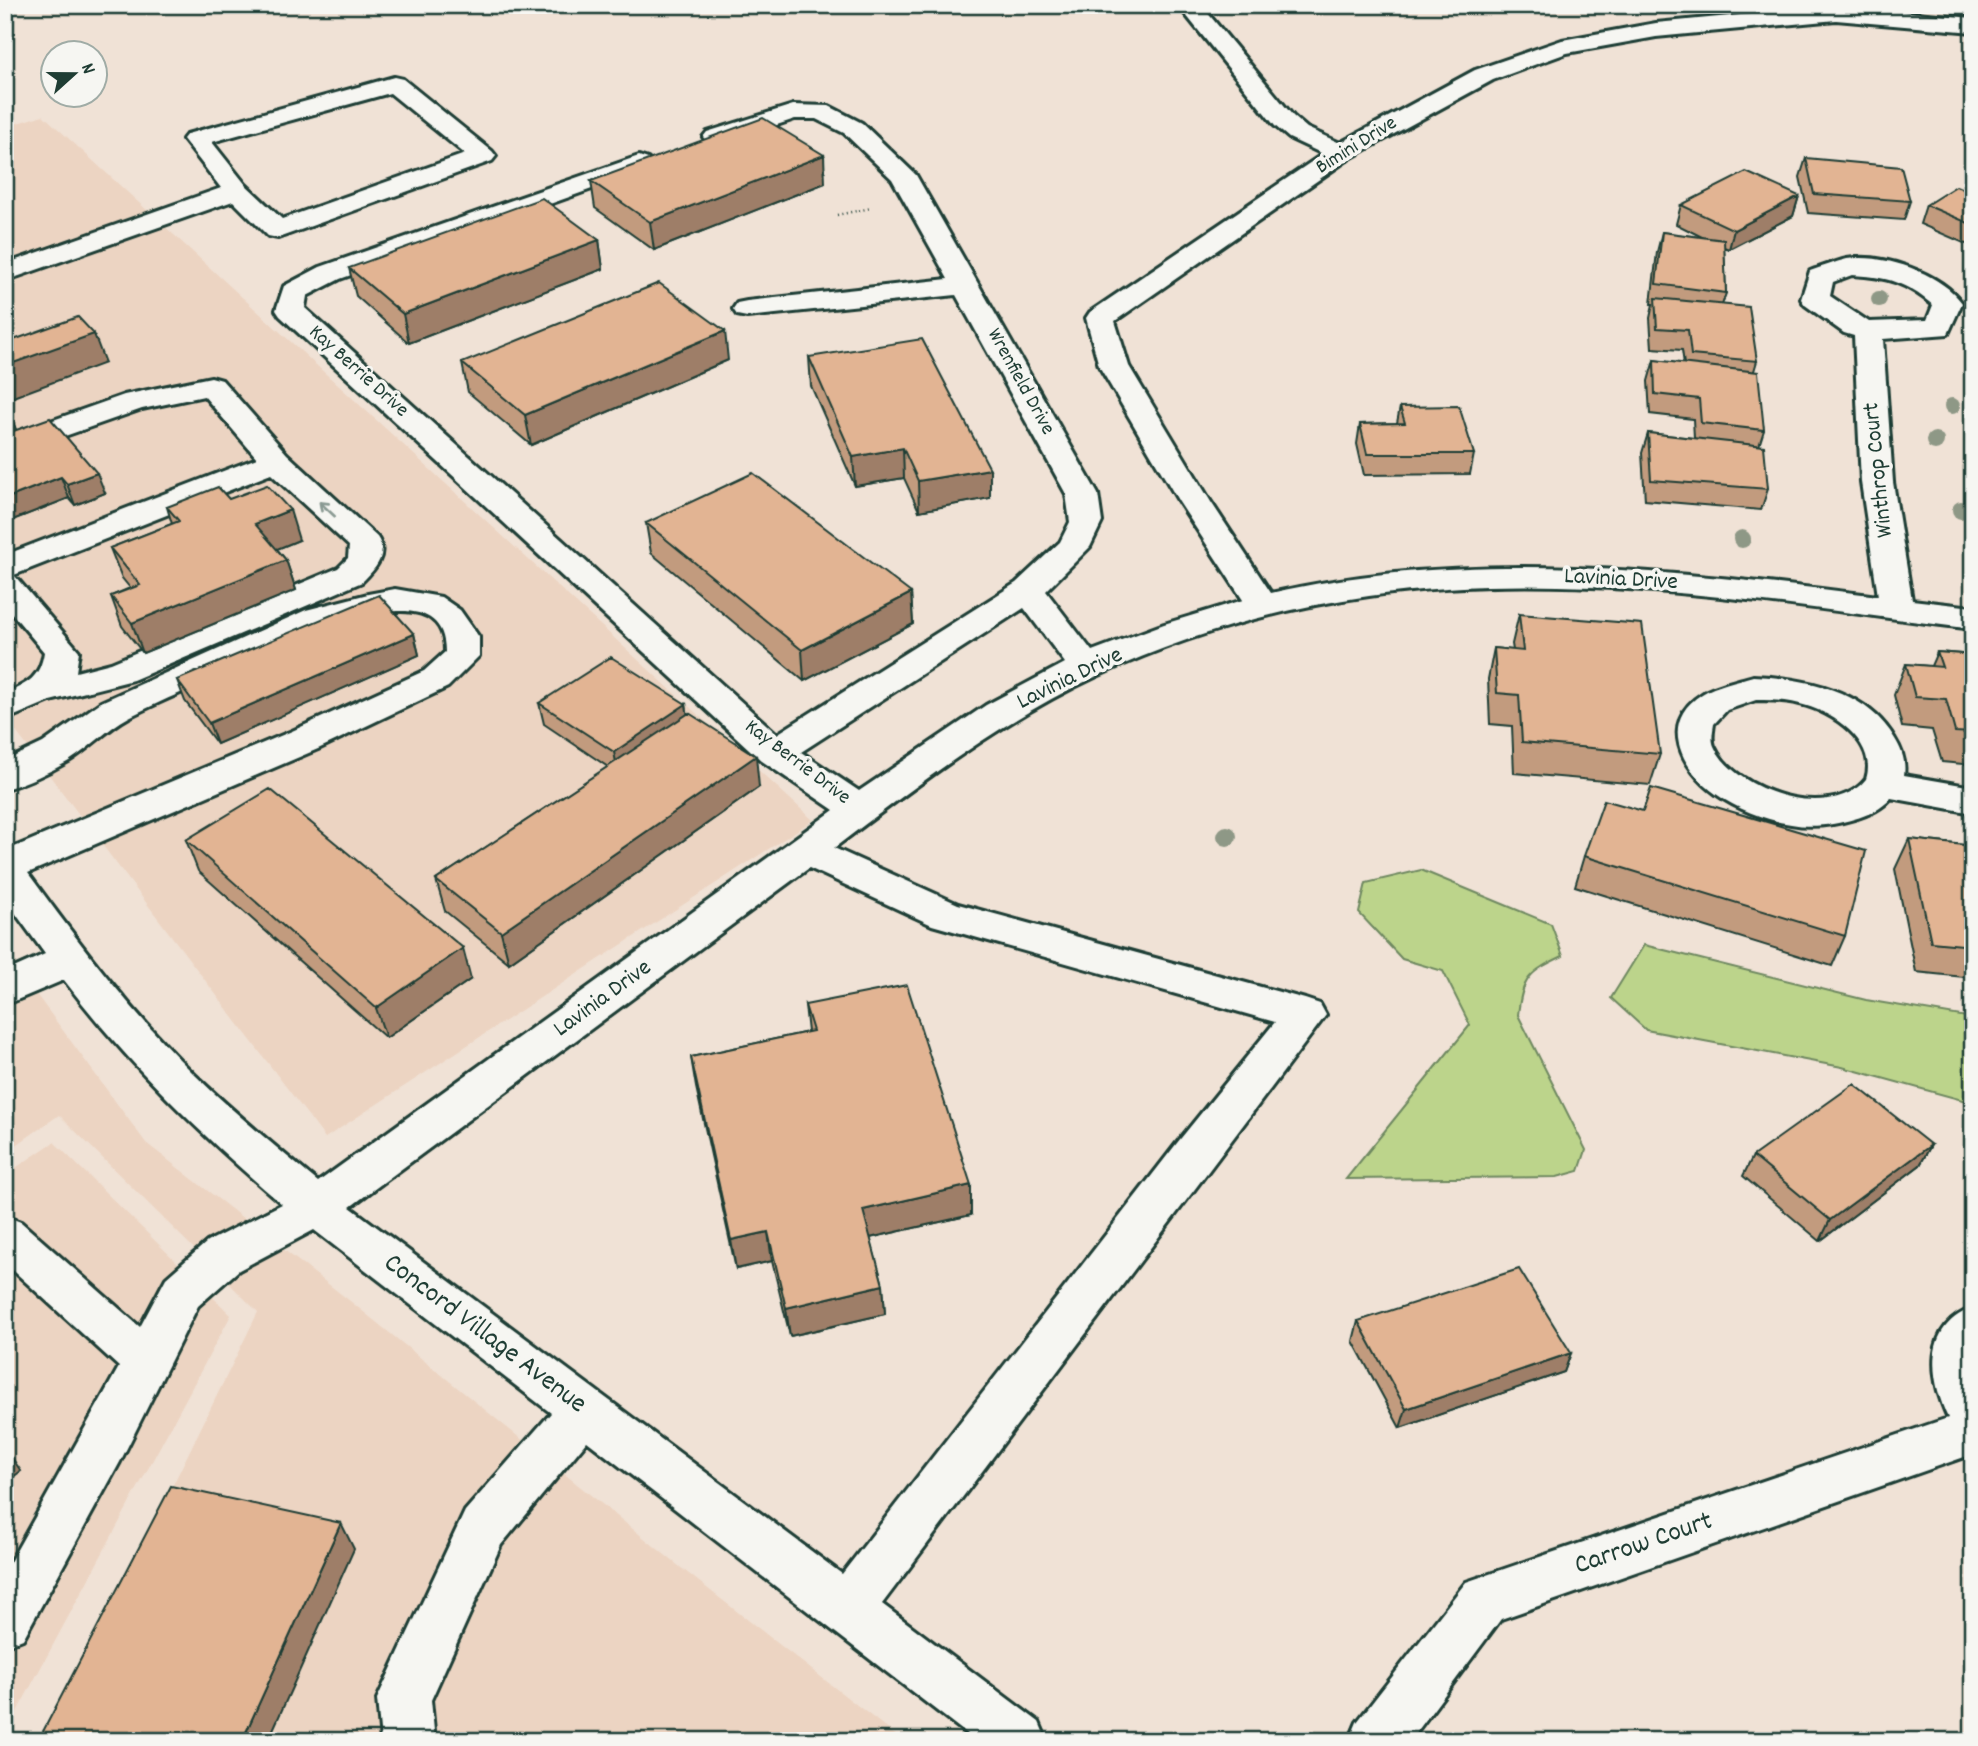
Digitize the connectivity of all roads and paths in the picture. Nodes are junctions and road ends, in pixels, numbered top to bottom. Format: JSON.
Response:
{"nodes":[{"id":1,"x":1189,"y":5,"type":"edge"},
{"id":2,"x":1830,"y":9,"type":"edge"},
{"id":3,"x":1973,"y":25,"type":"edge"},
{"id":4,"x":820,"y":111,"type":"joint"},
{"id":5,"x":1341,"y":153,"type":"junction"},
{"id":6,"x":237,"y":191,"type":"junction"},
{"id":7,"x":870,"y":208,"type":"dead end"},
{"id":8,"x":836,"y":215,"type":"dead end"},
{"id":9,"x":5,"y":273,"type":"edge"},
{"id":10,"x":965,"y":286,"type":"junction"},
{"id":11,"x":747,"y":309,"type":"dead end"},
{"id":12,"x":1868,"y":331,"type":"dead end"},
{"id":13,"x":5,"y":448,"type":"edge"},
{"id":14,"x":276,"y":461,"type":"junction"},
{"id":15,"x":5,"y":567,"type":"edge"},
{"id":16,"x":5,"y":583,"type":"edge"},
{"id":17,"x":1028,"y":590,"type":"junction"},
{"id":18,"x":1263,"y":606,"type":"junction"},
{"id":19,"x":1897,"y":609,"type":"junction"},
{"id":20,"x":1973,"y":618,"type":"edge"},
{"id":21,"x":1086,"y":667,"type":"junction"},
{"id":22,"x":39,"y":692,"type":"junction"},
{"id":23,"x":5,"y":708,"type":"edge"},
{"id":24,"x":775,"y":752,"type":"junction"},
{"id":25,"x":5,"y":776,"type":"edge"},
{"id":26,"x":1883,"y":784,"type":"junction"},
{"id":27,"x":1973,"y":800,"type":"edge"},
{"id":28,"x":861,"y":810,"type":"junction"},
{"id":29,"x":807,"y":851,"type":"junction"},
{"id":30,"x":5,"y":868,"type":"edge"},
{"id":31,"x":69,"y":960,"type":"junction"},
{"id":32,"x":5,"y":990,"type":"edge"},
{"id":33,"x":317,"y":1207,"type":"junction"},
{"id":34,"x":5,"y":1235,"type":"edge"},
{"id":35,"x":1973,"y":1328,"type":"edge"},
{"id":36,"x":145,"y":1361,"type":"junction"},
{"id":37,"x":583,"y":1410,"type":"junction"},
{"id":38,"x":1973,"y":1418,"type":"edge"},
{"id":39,"x":1973,"y":1432,"type":"edge"},
{"id":40,"x":848,"y":1609,"type":"junction"},
{"id":41,"x":5,"y":1621,"type":"edge"},
{"id":42,"x":408,"y":1741,"type":"edge"},
{"id":43,"x":1020,"y":1741,"type":"edge"},
{"id":44,"x":1376,"y":1741,"type":"edge"}],
"edges":[{"from":1,"to":5,"type":"street"},
{"from":2,"to":3,"type":"street","name":"Bimini Drive"},
{"from":2,"to":5,"type":"street","name":"Bimini Drive"},
{"from":4,"to":10,"type":"street","name":"Wrenfield Drive"},
{"from":4,"to":24,"type":"street","name":"Kay Berrie Drive"},
{"from":5,"to":18,"type":"street","name":"Bimini Drive"},
{"from":6,"to":6,"type":"street"},
{"from":6,"to":9,"type":"street"},
{"from":7,"to":8,"type":"path"},
{"from":10,"to":11,"type":"street"},
{"from":10,"to":17,"type":"street","name":"Wrenfield Drive"},
{"from":12,"to":19,"type":"street","name":"Winthrop Court"},
{"from":13,"to":14,"type":"street"},
{"from":14,"to":15,"type":"street"},
{"from":22,"to":14,"type":"street","one_way":true},
{"from":16,"to":22,"type":"street"},
{"from":17,"to":21,"type":"street"},
{"from":17,"to":24,"type":"street","name":"Wrenfield Drive"},
{"from":18,"to":19,"type":"street","name":"Lavinia Drive"},
{"from":18,"to":21,"type":"street","name":"Lavinia Drive"},
{"from":19,"to":20,"type":"street","name":"Lavinia Drive"},
{"from":21,"to":28,"type":"street","name":"Lavinia Drive"},
{"from":22,"to":23,"type":"street"},
{"from":24,"to":28,"type":"street","name":"Kay Berrie Drive"},
{"from":25,"to":30,"type":"street"},
{"from":26,"to":26,"type":"street"},
{"from":26,"to":27,"type":"street"},
{"from":28,"to":29,"type":"street","name":"Lavinia Drive"},
{"from":29,"to":33,"type":"street","name":"Lavinia Drive"},
{"from":29,"to":40,"type":"street"},
{"from":30,"to":31,"type":"street","name":"Concord Village Avenue"},
{"from":31,"to":32,"type":"street"},
{"from":31,"to":33,"type":"street","name":"Concord Village Avenue"},
{"from":33,"to":36,"type":"street","name":"Lavinia Drive"},
{"from":33,"to":37,"type":"street","name":"Concord Village Avenue"},
{"from":34,"to":36,"type":"street"},
{"from":35,"to":38,"type":"street"},
{"from":36,"to":41,"type":"street","name":"Lavinia Drive"},
{"from":37,"to":40,"type":"street","name":"Concord Village Avenue"},
{"from":37,"to":42,"type":"street"},
{"from":39,"to":44,"type":"street","name":"Carrow Court"},
{"from":40,"to":43,"type":"street","name":"Concord Village Avenue"}]}
